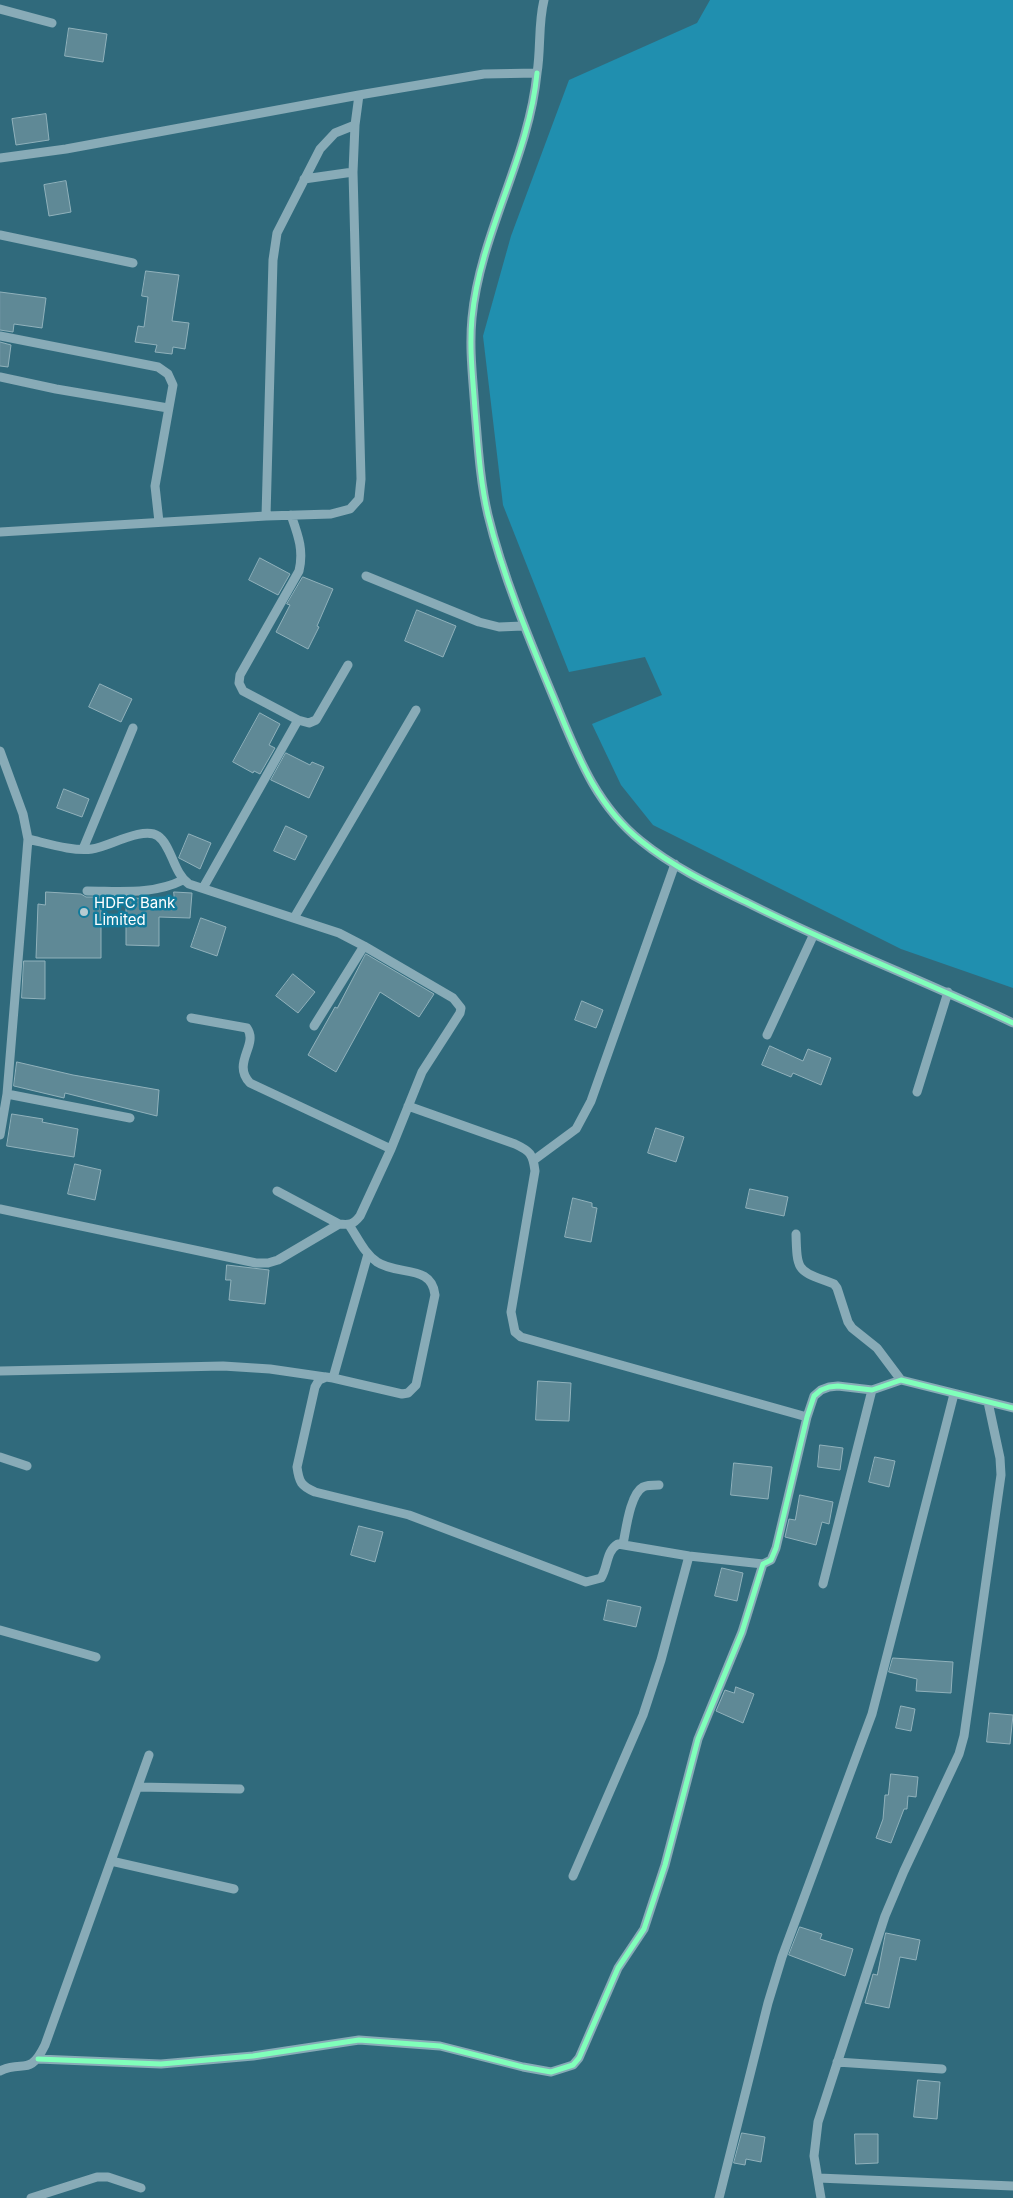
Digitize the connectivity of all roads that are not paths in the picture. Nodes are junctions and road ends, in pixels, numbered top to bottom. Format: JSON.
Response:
{"nodes":[{"id":1,"x":544,"y":0,"type":"edge"},
{"id":2,"x":0,"y":9,"type":"edge"},
{"id":3,"x":52,"y":23,"type":"dead end"},
{"id":4,"x":537,"y":73,"type":"junction"},
{"id":5,"x":359,"y":94,"type":"junction"},
{"id":6,"x":355,"y":125,"type":"junction"},
{"id":7,"x":0,"y":158,"type":"edge"},
{"id":8,"x":353,"y":172,"type":"junction"},
{"id":9,"x":304,"y":179,"type":"junction"},
{"id":10,"x":0,"y":235,"type":"edge"},
{"id":11,"x":134,"y":263,"type":"dead end"},
{"id":12,"x":0,"y":336,"type":"edge"},
{"id":13,"x":0,"y":377,"type":"edge"},
{"id":14,"x":168,"y":408,"type":"junction"},
{"id":15,"x":291,"y":515,"type":"junction"},
{"id":16,"x":266,"y":516,"type":"junction"},
{"id":17,"x":159,"y":522,"type":"junction"},
{"id":18,"x":0,"y":532,"type":"edge"},
{"id":19,"x":366,"y":576,"type":"dead end"},
{"id":20,"x":523,"y":626,"type":"junction"},
{"id":21,"x":348,"y":665,"type":"dead end"},
{"id":22,"x":416,"y":710,"type":"dead end"},
{"id":23,"x":298,"y":720,"type":"junction"},
{"id":24,"x":133,"y":728,"type":"dead end"},
{"id":25,"x":0,"y":751,"type":"edge"},
{"id":26,"x":28,"y":839,"type":"junction"},
{"id":27,"x":83,"y":849,"type":"junction"},
{"id":28,"x":674,"y":864,"type":"junction"},
{"id":29,"x":183,"y":880,"type":"junction"},
{"id":30,"x":203,"y":888,"type":"junction"},
{"id":31,"x":87,"y":891,"type":"dead end"},
{"id":32,"x":294,"y":918,"type":"junction"},
{"id":33,"x":813,"y":936,"type":"junction"},
{"id":34,"x":364,"y":946,"type":"junction"},
{"id":35,"x":948,"y":992,"type":"junction"},
{"id":36,"x":191,"y":1018,"type":"dead end"},
{"id":37,"x":1013,"y":1023,"type":"edge"},
{"id":38,"x":314,"y":1026,"type":"dead end"},
{"id":39,"x":767,"y":1035,"type":"dead end"},
{"id":40,"x":917,"y":1092,"type":"dead end"},
{"id":41,"x":8,"y":1094,"type":"junction"},
{"id":42,"x":408,"y":1106,"type":"junction"},
{"id":43,"x":130,"y":1118,"type":"dead end"},
{"id":44,"x":0,"y":1135,"type":"edge"},
{"id":45,"x":390,"y":1149,"type":"junction"},
{"id":46,"x":534,"y":1160,"type":"junction"},
{"id":47,"x":277,"y":1191,"type":"dead end"},
{"id":48,"x":0,"y":1209,"type":"edge"},
{"id":49,"x":339,"y":1224,"type":"junction"},
{"id":50,"x":350,"y":1225,"type":"junction"},
{"id":51,"x":796,"y":1234,"type":"dead end"},
{"id":52,"x":368,"y":1254,"type":"junction"},
{"id":53,"x":0,"y":1371,"type":"edge"},
{"id":54,"x":330,"y":1377,"type":"junction"},
{"id":55,"x":901,"y":1380,"type":"junction"},
{"id":56,"x":872,"y":1390,"type":"junction"},
{"id":57,"x":954,"y":1394,"type":"junction"},
{"id":58,"x":988,"y":1402,"type":"junction"},
{"id":59,"x":1013,"y":1408,"type":"edge"},
{"id":60,"x":807,"y":1417,"type":"junction"},
{"id":61,"x":0,"y":1457,"type":"edge"},
{"id":62,"x":27,"y":1466,"type":"dead end"},
{"id":63,"x":659,"y":1485,"type":"dead end"},
{"id":64,"x":623,"y":1544,"type":"junction"},
{"id":65,"x":689,"y":1556,"type":"junction"},
{"id":66,"x":763,"y":1564,"type":"junction"},
{"id":67,"x":823,"y":1584,"type":"dead end"},
{"id":68,"x":0,"y":1630,"type":"edge"},
{"id":69,"x":96,"y":1657,"type":"dead end"},
{"id":70,"x":149,"y":1754,"type":"dead end"},
{"id":71,"x":138,"y":1787,"type":"junction"},
{"id":72,"x":240,"y":1789,"type":"dead end"},
{"id":73,"x":111,"y":1861,"type":"junction"},
{"id":74,"x":573,"y":1876,"type":"dead end"},
{"id":75,"x":234,"y":1889,"type":"dead end"},
{"id":76,"x":38,"y":2059,"type":"junction"},
{"id":77,"x":837,"y":2062,"type":"junction"},
{"id":78,"x":942,"y":2068,"type":"dead end"},
{"id":79,"x":0,"y":2071,"type":"edge"},
{"id":80,"x":818,"y":2178,"type":"junction"},
{"id":81,"x":1013,"y":2186,"type":"edge"},
{"id":82,"x":141,"y":2188,"type":"dead end"},
{"id":83,"x":31,"y":2198,"type":"edge"},
{"id":84,"x":719,"y":2198,"type":"edge"},
{"id":85,"x":821,"y":2198,"type":"edge"}],
"edges":[{"from":1,"to":4,"type":"street"},
{"from":2,"to":3,"type":"street"},
{"from":4,"to":5,"type":"street"},
{"from":4,"to":20,"type":"street"},
{"from":5,"to":6,"type":"street"},
{"from":5,"to":7,"type":"street"},
{"from":6,"to":8,"type":"street"},
{"from":6,"to":9,"type":"street"},
{"from":8,"to":9,"type":"street"},
{"from":8,"to":15,"type":"street"},
{"from":9,"to":16,"type":"street"},
{"from":10,"to":11,"type":"street"},
{"from":12,"to":14,"type":"street"},
{"from":13,"to":14,"type":"street"},
{"from":14,"to":17,"type":"street"},
{"from":15,"to":16,"type":"street"},
{"from":15,"to":23,"type":"street"},
{"from":16,"to":17,"type":"street"},
{"from":17,"to":18,"type":"street"},
{"from":19,"to":20,"type":"street"},
{"from":20,"to":28,"type":"street"},
{"from":21,"to":23,"type":"street"},
{"from":22,"to":32,"type":"street"},
{"from":23,"to":30,"type":"street"},
{"from":24,"to":27,"type":"street"},
{"from":25,"to":26,"type":"street"},
{"from":26,"to":27,"type":"street"},
{"from":26,"to":41,"type":"street"},
{"from":27,"to":29,"type":"street"},
{"from":28,"to":33,"type":"street"},
{"from":28,"to":46,"type":"street"},
{"from":29,"to":30,"type":"street"},
{"from":29,"to":31,"type":"street"},
{"from":30,"to":32,"type":"street"},
{"from":32,"to":34,"type":"street"},
{"from":33,"to":35,"type":"street"},
{"from":33,"to":39,"type":"street"},
{"from":34,"to":38,"type":"street"},
{"from":34,"to":42,"type":"street"},
{"from":35,"to":37,"type":"street"},
{"from":35,"to":40,"type":"street"},
{"from":36,"to":45,"type":"street"},
{"from":41,"to":43,"type":"street"},
{"from":41,"to":44,"type":"street"},
{"from":42,"to":45,"type":"street"},
{"from":42,"to":46,"type":"street"},
{"from":45,"to":50,"type":"street"},
{"from":46,"to":60,"type":"street"},
{"from":47,"to":49,"type":"street"},
{"from":48,"to":49,"type":"street"},
{"from":49,"to":50,"type":"street"},
{"from":50,"to":52,"type":"street"},
{"from":51,"to":55,"type":"street"},
{"from":52,"to":54,"type":"street"},
{"from":52,"to":54,"type":"street"},
{"from":53,"to":54,"type":"street"},
{"from":54,"to":64,"type":"street"},
{"from":55,"to":56,"type":"street"},
{"from":55,"to":57,"type":"street"},
{"from":56,"to":60,"type":"street"},
{"from":56,"to":67,"type":"street"},
{"from":57,"to":58,"type":"street"},
{"from":57,"to":84,"type":"street"},
{"from":58,"to":59,"type":"street"},
{"from":58,"to":77,"type":"street"},
{"from":60,"to":66,"type":"street"},
{"from":61,"to":62,"type":"street"},
{"from":63,"to":64,"type":"street"},
{"from":64,"to":65,"type":"street"},
{"from":65,"to":66,"type":"street"},
{"from":65,"to":74,"type":"street"},
{"from":66,"to":76,"type":"street"},
{"from":68,"to":69,"type":"street"},
{"from":70,"to":71,"type":"street"},
{"from":71,"to":72,"type":"street"},
{"from":71,"to":73,"type":"street"},
{"from":73,"to":75,"type":"street"},
{"from":73,"to":76,"type":"street"},
{"from":76,"to":79,"type":"street"},
{"from":77,"to":78,"type":"street"},
{"from":77,"to":80,"type":"street"},
{"from":80,"to":81,"type":"street"},
{"from":80,"to":85,"type":"street"},
{"from":82,"to":83,"type":"street"}]}
